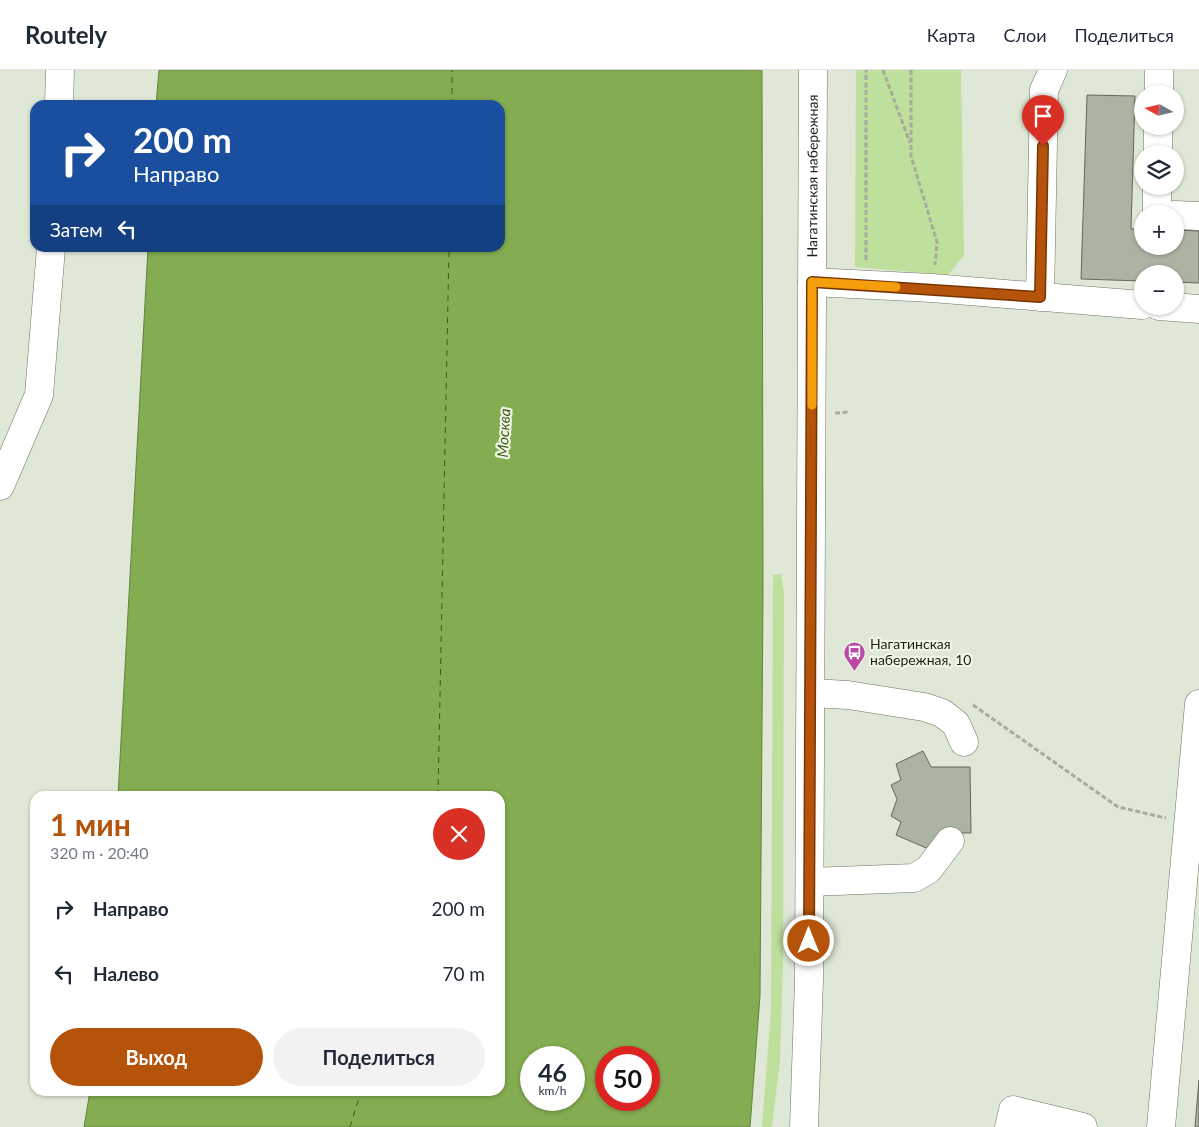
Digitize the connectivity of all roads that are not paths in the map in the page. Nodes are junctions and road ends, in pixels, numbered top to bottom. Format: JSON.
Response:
{"nodes":[{"id":1,"x":60,"y":70,"type":"edge"},
{"id":2,"x":813,"y":70,"type":"edge"},
{"id":3,"x":1052,"y":70,"type":"edge"},
{"id":4,"x":1159,"y":70,"type":"edge"},
{"id":5,"x":1159,"y":85,"type":"edge"},
{"id":6,"x":60,"y":100,"type":"edge"},
{"id":7,"x":1184,"y":215,"type":"edge"},
{"id":8,"x":1199,"y":216,"type":"edge"},
{"id":9,"x":51,"y":252,"type":"edge"},
{"id":10,"x":812,"y":282,"type":"junction"},
{"id":11,"x":1040,"y":297,"type":"junction"},
{"id":12,"x":1134,"y":304,"type":"edge"},
{"id":13,"x":1184,"y":308,"type":"edge"},
{"id":14,"x":1199,"y":309,"type":"edge"},
{"id":15,"x":0,"y":486,"type":"edge"},
{"id":16,"x":811,"y":693,"type":"junction"},
{"id":17,"x":1199,"y":704,"type":"edge"},
{"id":18,"x":964,"y":742,"type":"dead end"},
{"id":19,"x":950,"y":841,"type":"dead end"},
{"id":20,"x":810,"y":882,"type":"junction"},
{"id":21,"x":805,"y":1062,"type":"junction"},
{"id":22,"x":794,"y":1127,"type":"edge"},
{"id":23,"x":804,"y":1127,"type":"edge"},
{"id":24,"x":1009,"y":1127,"type":"edge"},
{"id":25,"x":1083,"y":1127,"type":"edge"},
{"id":26,"x":1161,"y":1127,"type":"edge"}],
"edges":[{"from":1,"to":6,"type":"main road"},
{"from":2,"to":10,"type":"main road","name":"Нагатинская набережная"},
{"from":3,"to":11,"type":"main road"},
{"from":4,"to":5,"type":"main road"},
{"from":7,"to":8,"type":"main road"},
{"from":9,"to":15,"type":"main road"},
{"from":10,"to":11,"type":"main road"},
{"from":10,"to":16,"type":"main road","name":"Нагатинская набережная"},
{"from":11,"to":12,"type":"main road"},
{"from":13,"to":14,"type":"main road"},
{"from":16,"to":18,"type":"main road"},
{"from":16,"to":20,"type":"main road","name":"Нагатинская набережная"},
{"from":17,"to":26,"type":"main road"},
{"from":19,"to":20,"type":"main road"},
{"from":20,"to":21,"type":"main road","name":"Нагатинская набережная"},
{"from":21,"to":22,"type":"main road","name":"Нагатинская набережная"},
{"from":21,"to":23,"type":"main road","name":"Нагатинская набережная"},
{"from":24,"to":25,"type":"main road"}]}
